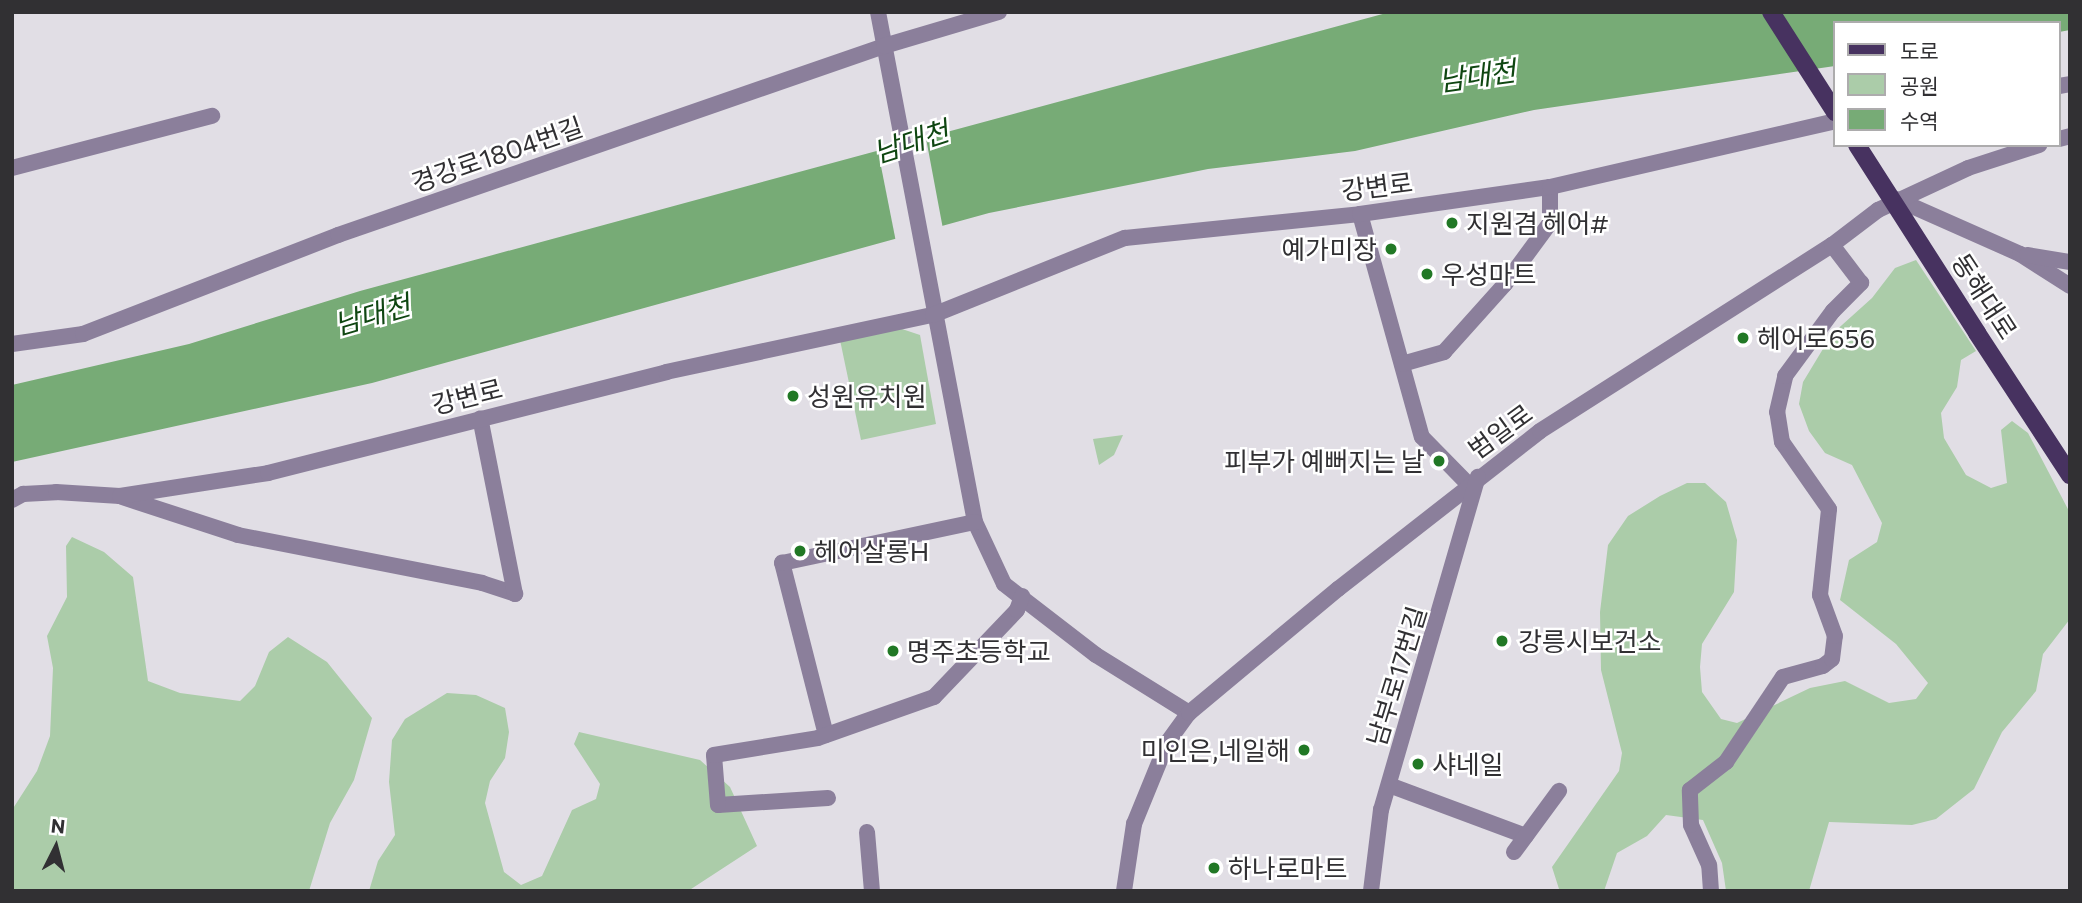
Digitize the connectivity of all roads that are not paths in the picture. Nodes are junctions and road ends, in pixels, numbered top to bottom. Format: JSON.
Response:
{"nodes":[{"id":1,"x":878,"y":12,"type":"edge"},
{"id":2,"x":999,"y":12,"type":"edge"},
{"id":3,"x":1772,"y":12,"type":"edge"},
{"id":4,"x":983,"y":15,"type":"edge"},
{"id":5,"x":884,"y":49,"type":"junction"},
{"id":6,"x":1834,"y":110,"type":"edge"},
{"id":7,"x":212,"y":116,"type":"dead end"},
{"id":8,"x":1834,"y":121,"type":"edge"},
{"id":9,"x":1858,"y":147,"type":"edge"},
{"id":10,"x":2033,"y":147,"type":"edge"},
{"id":11,"x":12,"y":168,"type":"edge"},
{"id":12,"x":1550,"y":187,"type":"junction"},
{"id":13,"x":1896,"y":199,"type":"junction"},
{"id":14,"x":1360,"y":214,"type":"junction"},
{"id":15,"x":1832,"y":245,"type":"junction"},
{"id":16,"x":2020,"y":254,"type":"junction"},
{"id":17,"x":2070,"y":262,"type":"edge"},
{"id":18,"x":2070,"y":286,"type":"edge"},
{"id":19,"x":933,"y":315,"type":"junction"},
{"id":20,"x":12,"y":344,"type":"edge"},
{"id":21,"x":1402,"y":364,"type":"junction"},
{"id":22,"x":480,"y":418,"type":"junction"},
{"id":23,"x":2070,"y":475,"type":"edge"},
{"id":24,"x":1474,"y":480,"type":"junction"},
{"id":25,"x":120,"y":496,"type":"junction"},
{"id":26,"x":12,"y":500,"type":"edge"},
{"id":27,"x":975,"y":522,"type":"junction"},
{"id":28,"x":1022,"y":596,"type":"junction"},
{"id":29,"x":1189,"y":713,"type":"junction"},
{"id":30,"x":826,"y":736,"type":"junction"},
{"id":31,"x":1389,"y":785,"type":"junction"},
{"id":32,"x":1559,"y":791,"type":"dead end"},
{"id":33,"x":828,"y":798,"type":"dead end"},
{"id":34,"x":867,"y":832,"type":"dead end"},
{"id":35,"x":1526,"y":836,"type":"junction"},
{"id":36,"x":1514,"y":852,"type":"dead end"},
{"id":37,"x":872,"y":891,"type":"edge"},
{"id":38,"x":1124,"y":891,"type":"edge"},
{"id":39,"x":1371,"y":891,"type":"edge"},
{"id":40,"x":1711,"y":891,"type":"edge"}],
"edges":[{"from":1,"to":5,"type":"street"},
{"from":2,"to":4,"type":"street","name":"경강로1804번길"},
{"from":3,"to":6,"type":"main road"},
{"from":4,"to":5,"type":"street","name":"경강로1804번길"},
{"from":5,"to":19,"type":"street"},
{"from":5,"to":20,"type":"street","name":"경강로1804번길"},
{"from":7,"to":11,"type":"street"},
{"from":8,"to":12,"type":"street","name":"강변로"},
{"from":9,"to":23,"type":"main road","name":"동해대로","bridge":true},
{"from":10,"to":13,"type":"street","name":"범일로"},
{"from":12,"to":14,"type":"street","name":"강변로"},
{"from":12,"to":21,"type":"street"},
{"from":13,"to":15,"type":"street","name":"범일로"},
{"from":13,"to":16,"type":"street"},
{"from":14,"to":19,"type":"street","name":"강변로"},
{"from":14,"to":21,"type":"street"},
{"from":15,"to":24,"type":"street","name":"범일로"},
{"from":15,"to":40,"type":"street"},
{"from":16,"to":17,"type":"street"},
{"from":16,"to":18,"type":"street"},
{"from":19,"to":22,"type":"street","name":"강변로"},
{"from":19,"to":27,"type":"street"},
{"from":21,"to":24,"type":"street"},
{"from":22,"to":25,"type":"street","name":"강변로"},
{"from":22,"to":25,"type":"street"},
{"from":24,"to":29,"type":"street","name":"범일로"},
{"from":24,"to":31,"type":"street","name":"남부로17번길"},
{"from":25,"to":26,"type":"street","name":"강변로"},
{"from":27,"to":28,"type":"street"},
{"from":27,"to":30,"type":"street"},
{"from":28,"to":29,"type":"street"},
{"from":28,"to":30,"type":"street"},
{"from":29,"to":38,"type":"street","name":"범일로"},
{"from":30,"to":33,"type":"street"},
{"from":31,"to":35,"type":"street"},
{"from":31,"to":39,"type":"street","name":"남부로17번길"},
{"from":32,"to":35,"type":"street"},
{"from":34,"to":37,"type":"street"},
{"from":35,"to":36,"type":"street"}]}
